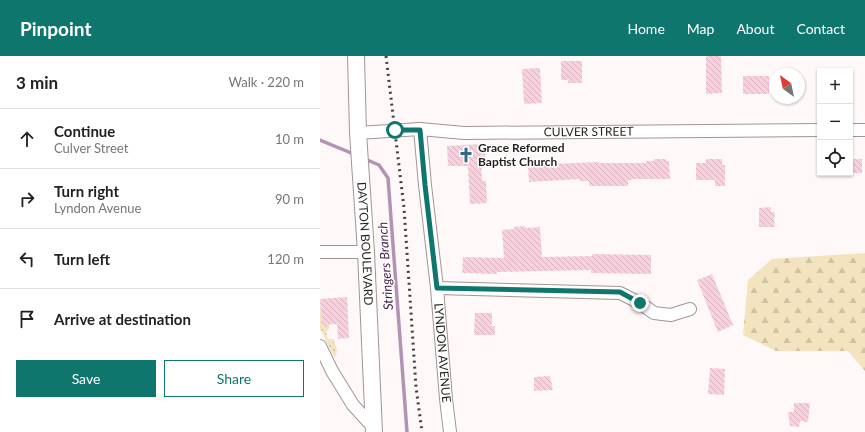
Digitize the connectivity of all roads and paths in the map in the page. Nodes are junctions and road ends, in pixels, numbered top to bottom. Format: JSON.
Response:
{"nodes":[{"id":1,"x":356,"y":56,"type":"edge"},
{"id":2,"x":420,"y":130,"type":"junction"},
{"id":3,"x":817,"y":130,"type":"edge"},
{"id":4,"x":853,"y":130,"type":"edge"},
{"id":5,"x":865,"y":130,"type":"edge"},
{"id":6,"x":358,"y":133,"type":"junction"},
{"id":7,"x":320,"y":252,"type":"edge"},
{"id":8,"x":366,"y":252,"type":"junction"},
{"id":9,"x":437,"y":288,"type":"junction"},
{"id":10,"x":690,"y":309,"type":"dead end"},
{"id":11,"x":320,"y":346,"type":"edge"},
{"id":12,"x":374,"y":430,"type":"edge"},
{"id":13,"x":450,"y":432,"type":"edge"}],
"edges":[{"from":1,"to":6,"type":"main road","name":"DAYTON BOULEVARD"},
{"from":2,"to":3,"type":"street","name":"CULVER STREET"},
{"from":2,"to":6,"type":"street","name":"CULVER STREET"},
{"from":2,"to":9,"type":"street","name":"LYNDON AVENUE"},
{"from":4,"to":5,"type":"street"},
{"from":6,"to":8,"type":"main road","name":"DAYTON BOULEVARD"},
{"from":7,"to":8,"type":"street"},
{"from":8,"to":12,"type":"main road","name":"DAYTON BOULEVARD"},
{"from":9,"to":10,"type":"street"},
{"from":9,"to":13,"type":"street","name":"LYNDON AVENUE"},
{"from":11,"to":12,"type":"street"}]}
